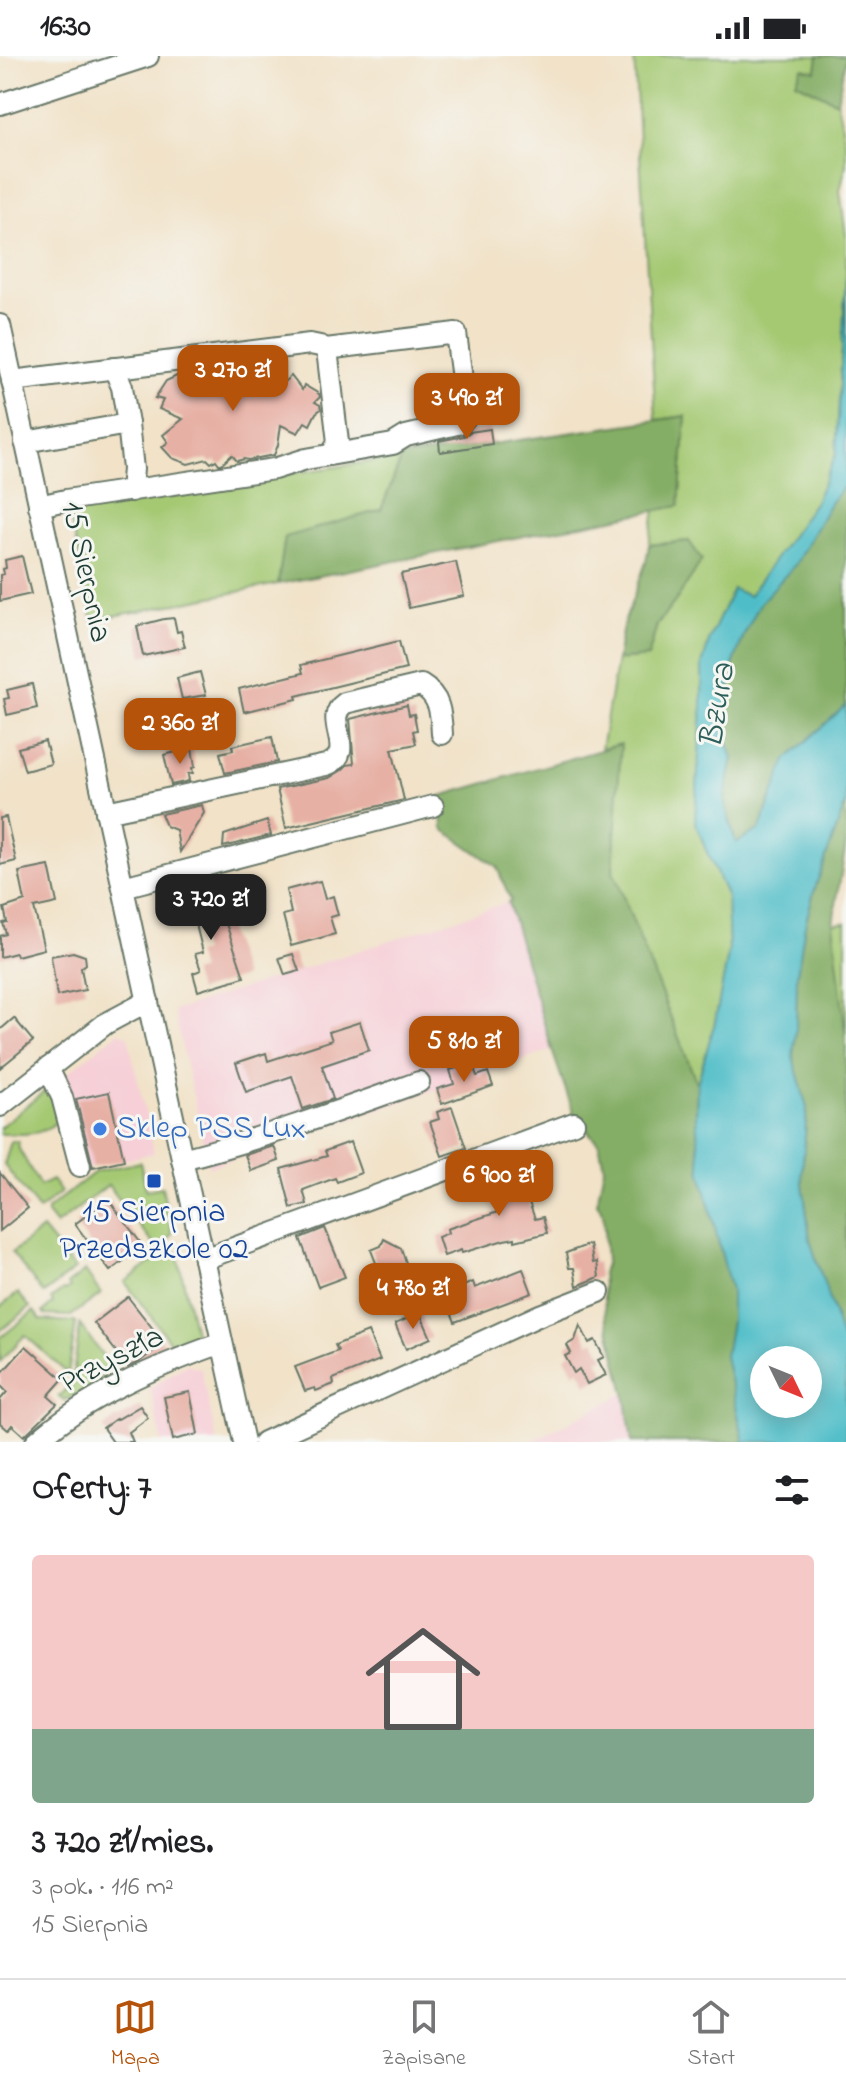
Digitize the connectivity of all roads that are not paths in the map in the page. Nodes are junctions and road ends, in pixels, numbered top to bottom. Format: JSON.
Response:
{"nodes":[{"id":1,"x":148,"y":56,"type":"edge"},
{"id":2,"x":0,"y":104,"type":"edge"},
{"id":3,"x":0,"y":325,"type":"edge"},
{"id":4,"x":326,"y":349,"type":"junction"},
{"id":5,"x":114,"y":368,"type":"junction"},
{"id":6,"x":12,"y":381,"type":"junction"},
{"id":7,"x":128,"y":424,"type":"junction"},
{"id":8,"x":25,"y":442,"type":"junction"},
{"id":9,"x":332,"y":454,"type":"junction"},
{"id":10,"x":131,"y":491,"type":"junction"},
{"id":11,"x":39,"y":506,"type":"junction"},
{"id":12,"x":442,"y":734,"type":"dead end"},
{"id":13,"x":433,"y":806,"type":"dead end"},
{"id":14,"x":106,"y":812,"type":"junction"},
{"id":15,"x":123,"y":887,"type":"junction"},
{"id":16,"x":148,"y":1001,"type":"junction"},
{"id":17,"x":48,"y":1068,"type":"junction"},
{"id":18,"x":419,"y":1082,"type":"dead end"},
{"id":19,"x":0,"y":1106,"type":"edge"},
{"id":20,"x":574,"y":1123,"type":"dead end"},
{"id":21,"x":182,"y":1159,"type":"junction"},
{"id":22,"x":80,"y":1166,"type":"dead end"},
{"id":23,"x":204,"y":1259,"type":"junction"},
{"id":24,"x":599,"y":1292,"type":"dead end"},
{"id":25,"x":222,"y":1343,"type":"junction"},
{"id":26,"x":36,"y":1442,"type":"edge"},
{"id":27,"x":244,"y":1442,"type":"edge"},
{"id":28,"x":264,"y":1442,"type":"edge"}],
"edges":[{"from":1,"to":2,"type":"street"},
{"from":3,"to":6,"type":"street","name":"15 Sierpnia"},
{"from":4,"to":5,"type":"street"},
{"from":4,"to":9,"type":"street"},
{"from":4,"to":9,"type":"street"},
{"from":5,"to":6,"type":"street"},
{"from":5,"to":7,"type":"street"},
{"from":6,"to":8,"type":"street","name":"15 Sierpnia"},
{"from":7,"to":8,"type":"street"},
{"from":7,"to":10,"type":"street"},
{"from":8,"to":11,"type":"street","name":"15 Sierpnia"},
{"from":9,"to":10,"type":"street"},
{"from":10,"to":11,"type":"street"},
{"from":11,"to":14,"type":"street","name":"15 Sierpnia"},
{"from":12,"to":14,"type":"street"},
{"from":13,"to":15,"type":"street"},
{"from":14,"to":15,"type":"street","name":"15 Sierpnia"},
{"from":15,"to":16,"type":"street","name":"15 Sierpnia"},
{"from":16,"to":17,"type":"street"},
{"from":16,"to":21,"type":"street","name":"15 Sierpnia"},
{"from":17,"to":19,"type":"street"},
{"from":17,"to":22,"type":"street"},
{"from":18,"to":21,"type":"street"},
{"from":20,"to":23,"type":"street"},
{"from":21,"to":23,"type":"street","name":"15 Sierpnia"},
{"from":23,"to":25,"type":"street","name":"15 Sierpnia"},
{"from":24,"to":28,"type":"street"},
{"from":25,"to":26,"type":"street","name":"Przyszła"},
{"from":25,"to":27,"type":"street","name":"15 Sierpnia"}]}
